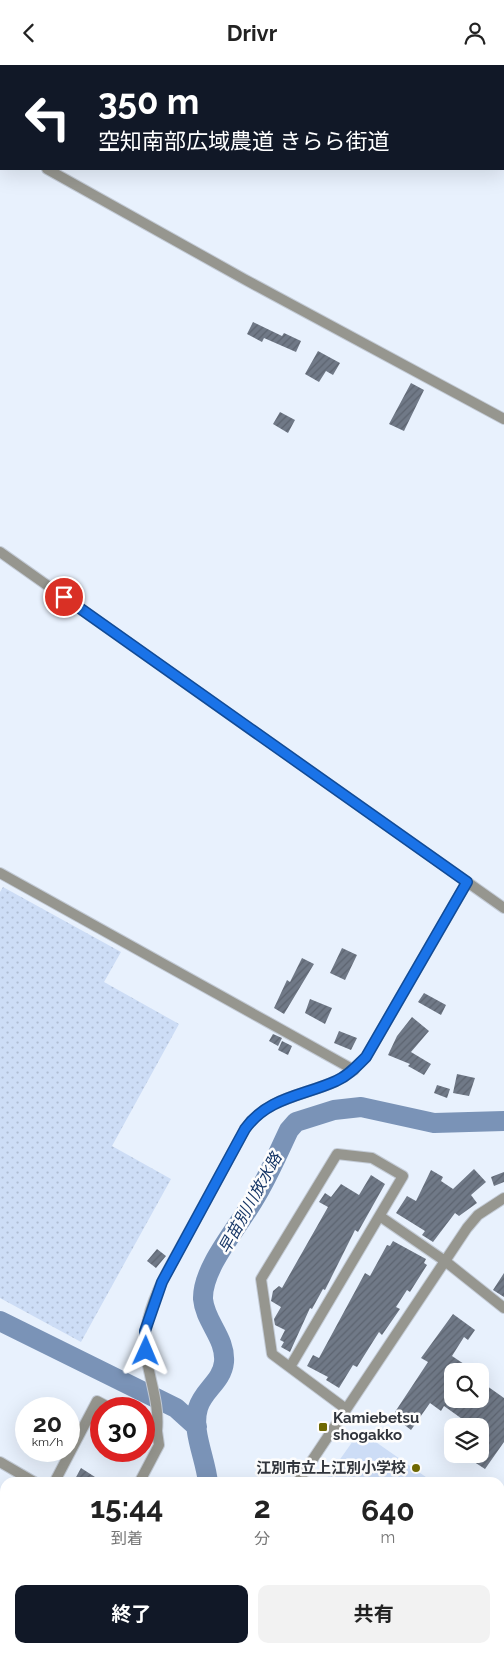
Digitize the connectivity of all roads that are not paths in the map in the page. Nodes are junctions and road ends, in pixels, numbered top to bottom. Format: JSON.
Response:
{"nodes":[{"id":1,"x":49,"y":170,"type":"edge"},
{"id":2,"x":504,"y":419,"type":"edge"},
{"id":3,"x":0,"y":552,"type":"edge"},
{"id":4,"x":0,"y":873,"type":"edge"},
{"id":5,"x":467,"y":882,"type":"junction"},
{"id":6,"x":504,"y":908,"type":"edge"},
{"id":7,"x":354,"y":1069,"type":"junction"},
{"id":8,"x":504,"y":1198,"type":"edge"},
{"id":9,"x":381,"y":1217,"type":"junction"},
{"id":10,"x":445,"y":1261,"type":"junction"},
{"id":11,"x":504,"y":1308,"type":"edge"},
{"id":12,"x":290,"y":1367,"type":"junction"},
{"id":13,"x":346,"y":1409,"type":"junction"},
{"id":14,"x":90,"y":1414,"type":"edge"},
{"id":15,"x":157,"y":1431,"type":"joint"},
{"id":16,"x":0,"y":1463,"type":"edge"},
{"id":17,"x":25,"y":1477,"type":"edge"},
{"id":18,"x":57,"y":1477,"type":"edge"},
{"id":19,"x":142,"y":1477,"type":"edge"},
{"id":20,"x":301,"y":1477,"type":"edge"}],
"edges":[{"from":1,"to":2,"type":"street"},
{"from":3,"to":5,"type":"street"},
{"from":4,"to":7,"type":"street"},
{"from":5,"to":6,"type":"street"},
{"from":5,"to":7,"type":"street"},
{"from":7,"to":15,"type":"street"},
{"from":8,"to":10,"type":"street"},
{"from":9,"to":10,"type":"street"},
{"from":9,"to":12,"type":"street"},
{"from":9,"to":12,"type":"street"},
{"from":10,"to":11,"type":"street"},
{"from":10,"to":13,"type":"street"},
{"from":12,"to":13,"type":"street"},
{"from":13,"to":20,"type":"street"},
{"from":14,"to":18,"type":"street"},
{"from":15,"to":19,"type":"street"},
{"from":16,"to":17,"type":"street"}]}
